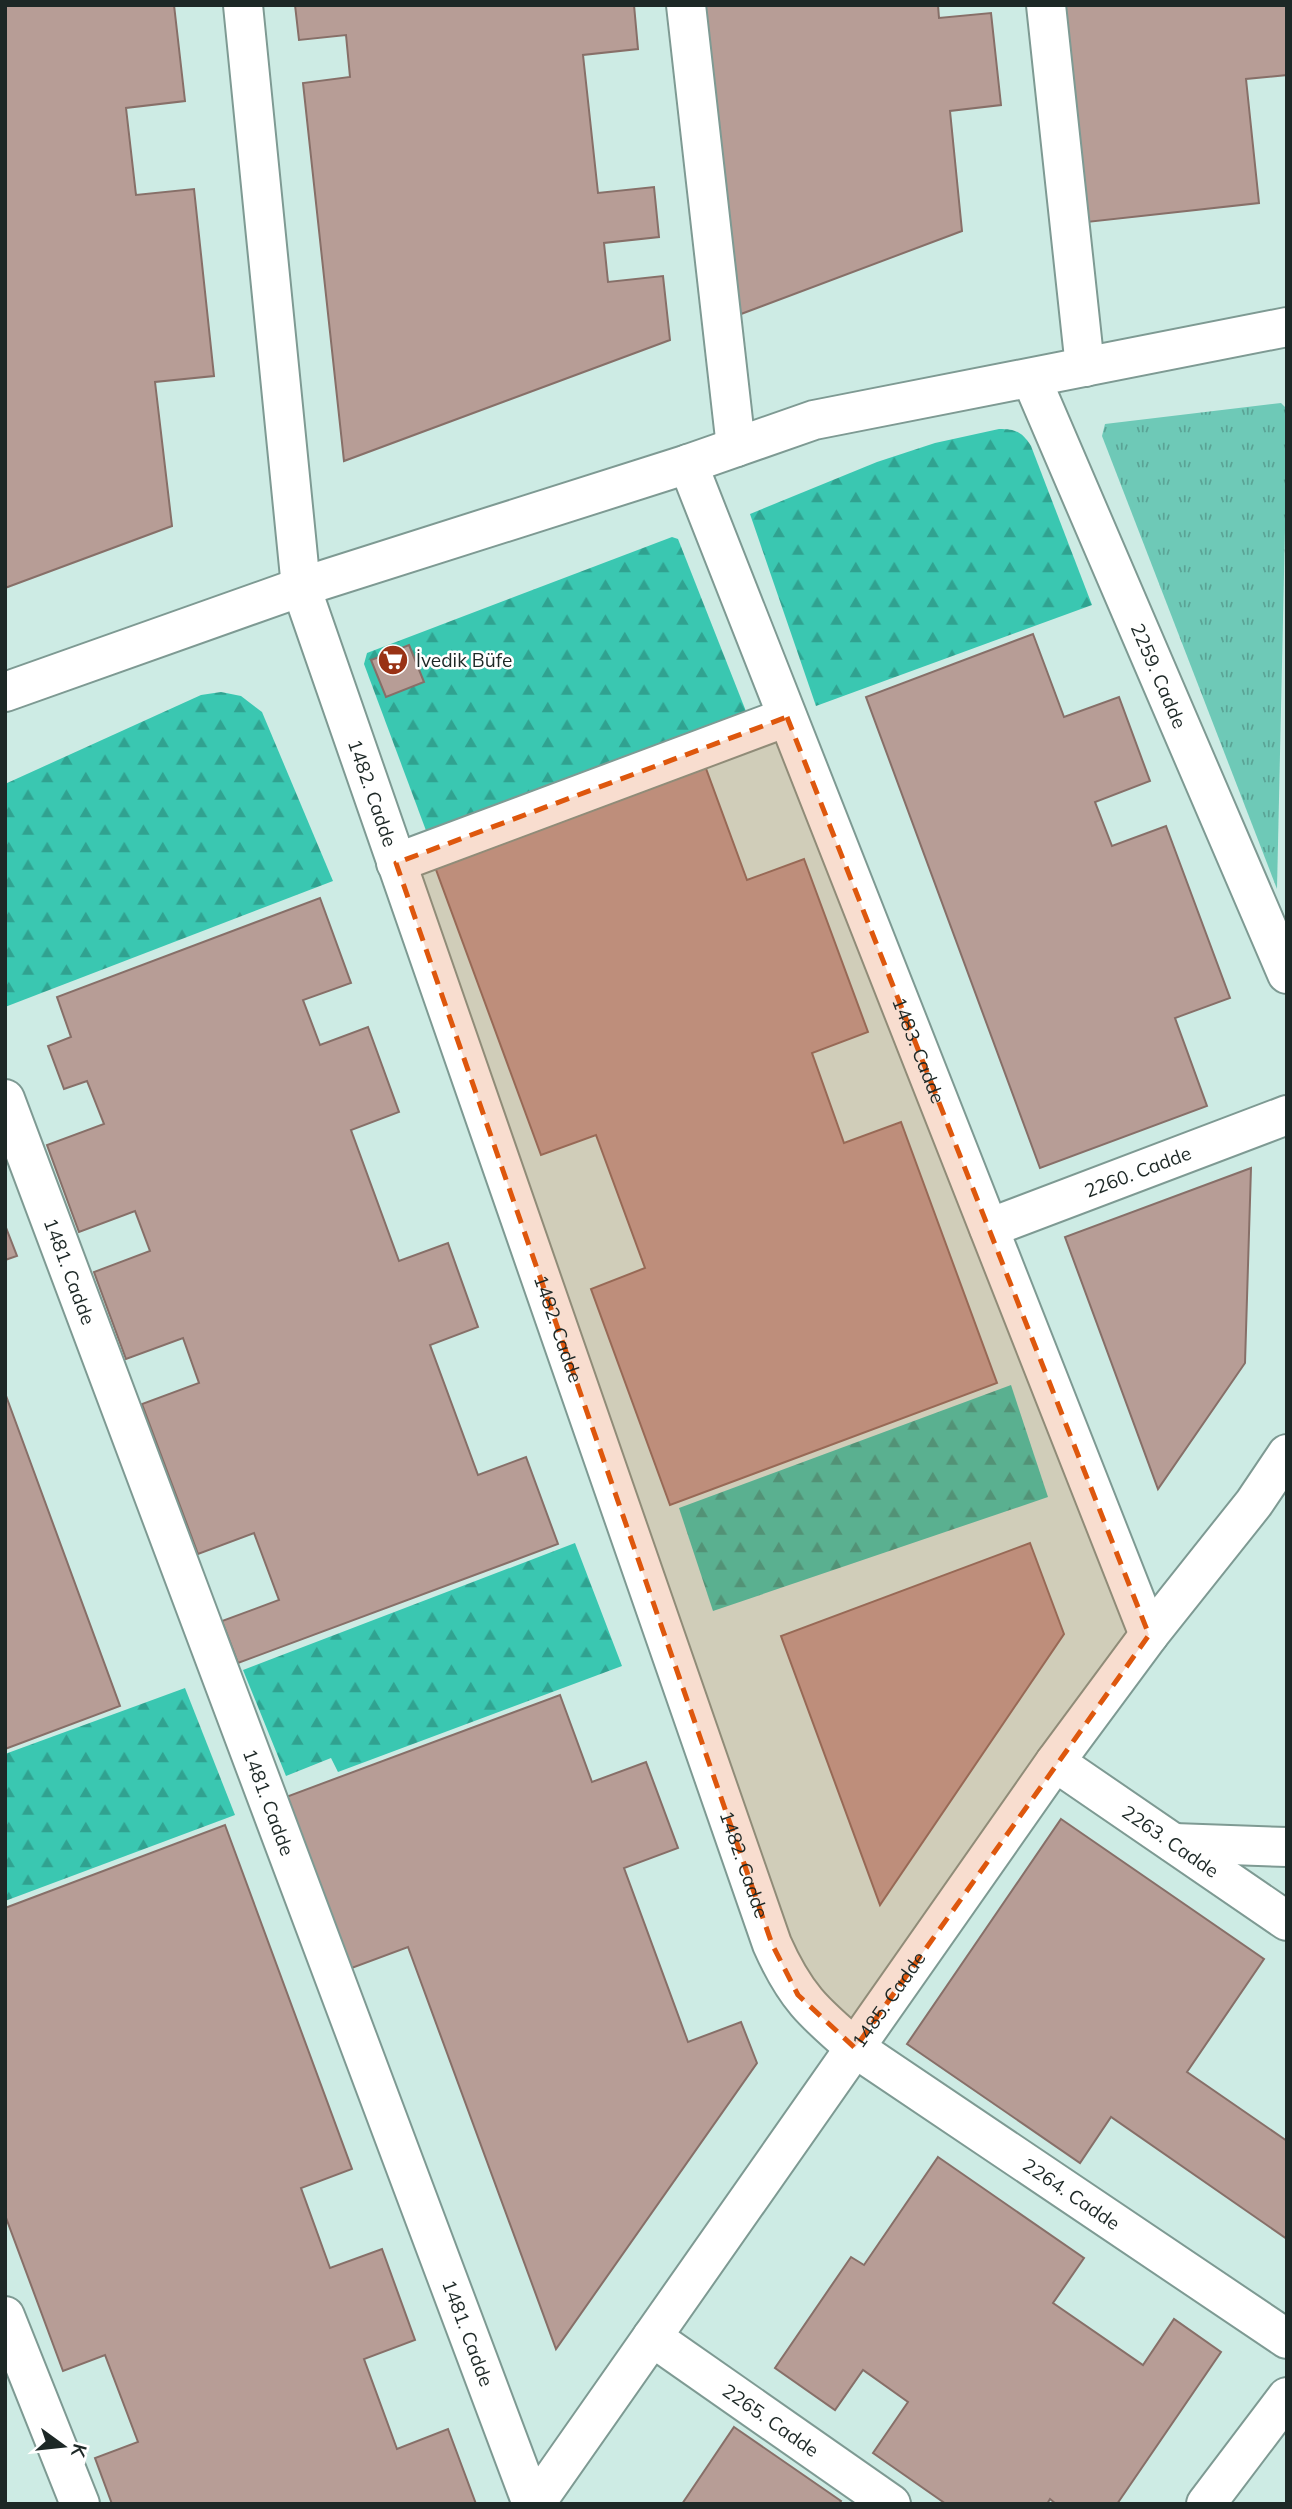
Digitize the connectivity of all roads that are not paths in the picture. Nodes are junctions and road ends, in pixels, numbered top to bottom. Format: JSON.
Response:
{"nodes":[{"id":1,"x":243,"y":5,"type":"edge"},
{"id":2,"x":687,"y":5,"type":"edge"},
{"id":3,"x":1046,"y":5,"type":"edge"},
{"id":4,"x":1287,"y":327,"type":"edge"},
{"id":5,"x":1085,"y":367,"type":"junction"},
{"id":6,"x":1031,"y":378,"type":"junction"},
{"id":7,"x":736,"y":447,"type":"junction"},
{"id":8,"x":688,"y":464,"type":"junction"},
{"id":9,"x":301,"y":587,"type":"junction"},
{"id":10,"x":5,"y":692,"type":"edge"},
{"id":11,"x":787,"y":717,"type":"junction"},
{"id":12,"x":396,"y":863,"type":"junction"},
{"id":13,"x":1287,"y":974,"type":"edge"},
{"id":14,"x":5,"y":1099,"type":"edge"},
{"id":15,"x":1287,"y":1115,"type":"edge"},
{"id":16,"x":989,"y":1228,"type":"junction"},
{"id":17,"x":1287,"y":1454,"type":"edge"},
{"id":18,"x":1270,"y":1504,"type":"edge"},
{"id":19,"x":1149,"y":1635,"type":"junction"},
{"id":20,"x":1055,"y":1762,"type":"junction"},
{"id":21,"x":1174,"y":1843,"type":"junction"},
{"id":22,"x":1287,"y":1847,"type":"edge"},
{"id":23,"x":1287,"y":1921,"type":"edge"},
{"id":24,"x":855,"y":2048,"type":"junction"},
{"id":25,"x":5,"y":2316,"type":"edge"},
{"id":26,"x":652,"y":2337,"type":"junction"},
{"id":27,"x":1287,"y":2339,"type":"edge"},
{"id":28,"x":1287,"y":2397,"type":"edge"},
{"id":29,"x":80,"y":2504,"type":"edge"},
{"id":30,"x":534,"y":2504,"type":"edge"},
{"id":31,"x":891,"y":2504,"type":"edge"},
{"id":32,"x":1206,"y":2504,"type":"edge"}],
"edges":[{"from":1,"to":9,"type":"street","name":"1482. Cadde"},
{"from":2,"to":7,"type":"street"},
{"from":3,"to":5,"type":"street"},
{"from":4,"to":5,"type":"street"},
{"from":5,"to":6,"type":"street"},
{"from":6,"to":7,"type":"street"},
{"from":6,"to":13,"type":"street","name":"2259. Cadde"},
{"from":7,"to":8,"type":"street"},
{"from":8,"to":9,"type":"street"},
{"from":8,"to":11,"type":"street","name":"1483. Cadde"},
{"from":9,"to":10,"type":"street"},
{"from":9,"to":12,"type":"street","name":"1482. Cadde"},
{"from":11,"to":12,"type":"street"},
{"from":11,"to":16,"type":"street","name":"1483. Cadde"},
{"from":12,"to":24,"type":"street","name":"1482. Cadde"},
{"from":14,"to":30,"type":"street","name":"1481. Cadde"},
{"from":15,"to":16,"type":"street","name":"2260. Cadde"},
{"from":16,"to":19,"type":"street","name":"1483. Cadde"},
{"from":17,"to":18,"type":"street","name":"1485. Cadde"},
{"from":18,"to":19,"type":"street","name":"1485. Cadde"},
{"from":19,"to":20,"type":"street","name":"1485. Cadde"},
{"from":20,"to":21,"type":"street","name":"2263. Cadde"},
{"from":20,"to":24,"type":"street","name":"1485. Cadde"},
{"from":21,"to":22,"type":"street"},
{"from":21,"to":23,"type":"street","name":"2263. Cadde"},
{"from":24,"to":26,"type":"street","name":"1485. Cadde"},
{"from":24,"to":27,"type":"street","name":"2264. Cadde"},
{"from":25,"to":29,"type":"street"},
{"from":26,"to":30,"type":"street","name":"1485. Cadde"},
{"from":26,"to":31,"type":"street","name":"2265. Cadde"},
{"from":28,"to":32,"type":"street"}]}
